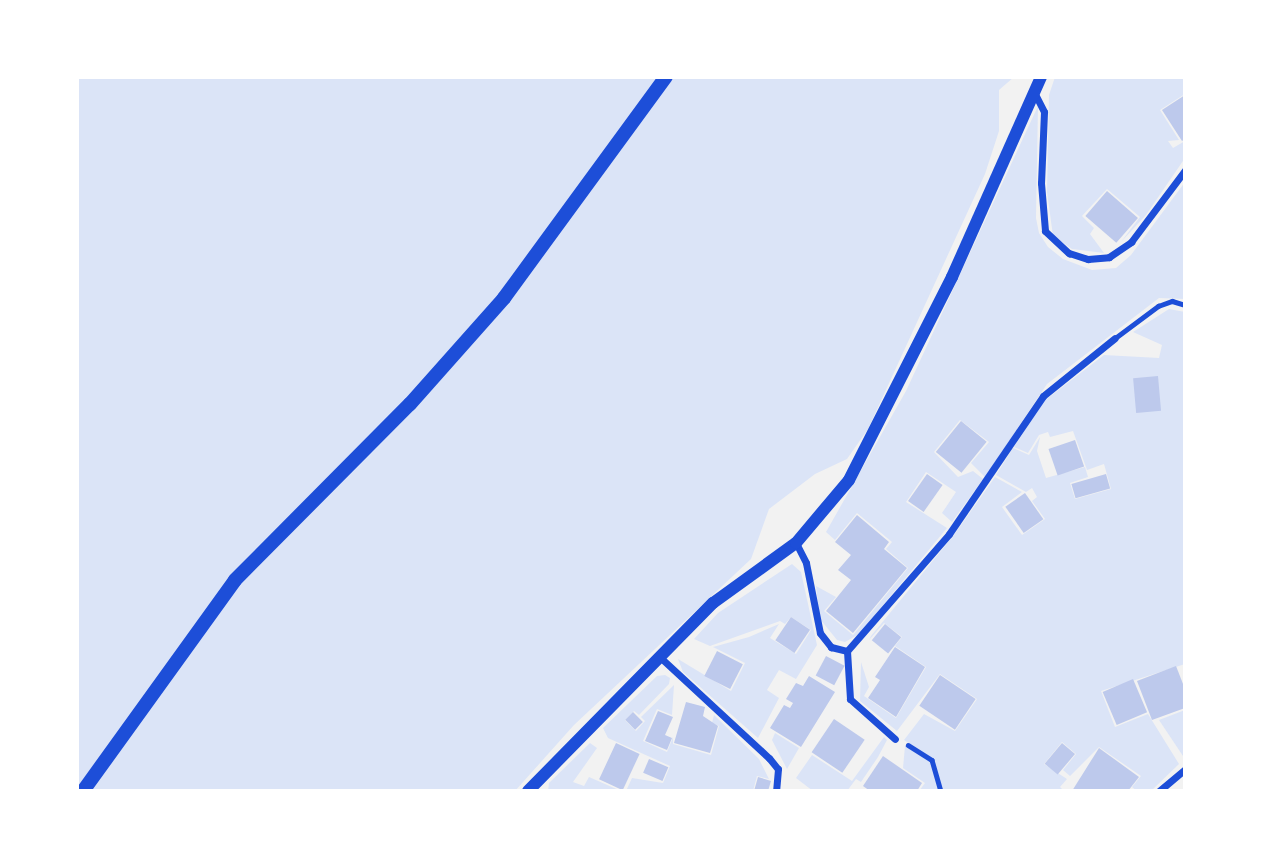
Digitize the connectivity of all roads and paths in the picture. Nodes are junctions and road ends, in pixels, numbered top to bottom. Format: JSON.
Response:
{"nodes":[{"id":1,"x":666,"y":77,"type":"edge"},
{"id":2,"x":1041,"y":77,"type":"edge"},
{"id":3,"x":1034,"y":92,"type":"junction"},
{"id":4,"x":1185,"y":170,"type":"edge"},
{"id":5,"x":1185,"y":305,"type":"edge"},
{"id":6,"x":1115,"y":338,"type":"joint"},
{"id":7,"x":796,"y":543,"type":"junction"},
{"id":8,"x":847,"y":651,"type":"junction"},
{"id":9,"x":662,"y":659,"type":"junction"},
{"id":10,"x":895,"y":739,"type":"joint"},
{"id":11,"x":1185,"y":769,"type":"edge"},
{"id":12,"x":83,"y":791,"type":"edge"},
{"id":13,"x":528,"y":791,"type":"edge"},
{"id":14,"x":776,"y":791,"type":"edge"},
{"id":15,"x":941,"y":791,"type":"edge"},
{"id":16,"x":1158,"y":791,"type":"edge"}],
"edges":[{"from":1,"to":12,"type":"main road"},
{"from":2,"to":3,"type":"street"},
{"from":3,"to":4,"type":"street"},
{"from":3,"to":7,"type":"street"},
{"from":5,"to":6,"type":"lane"},
{"from":6,"to":8,"type":"street"},
{"from":7,"to":8,"type":"street"},
{"from":7,"to":9,"type":"street"},
{"from":8,"to":10,"type":"street"},
{"from":9,"to":13,"type":"street"},
{"from":9,"to":14,"type":"street"},
{"from":10,"to":15,"type":"path"},
{"from":11,"to":16,"type":"street"}]}
